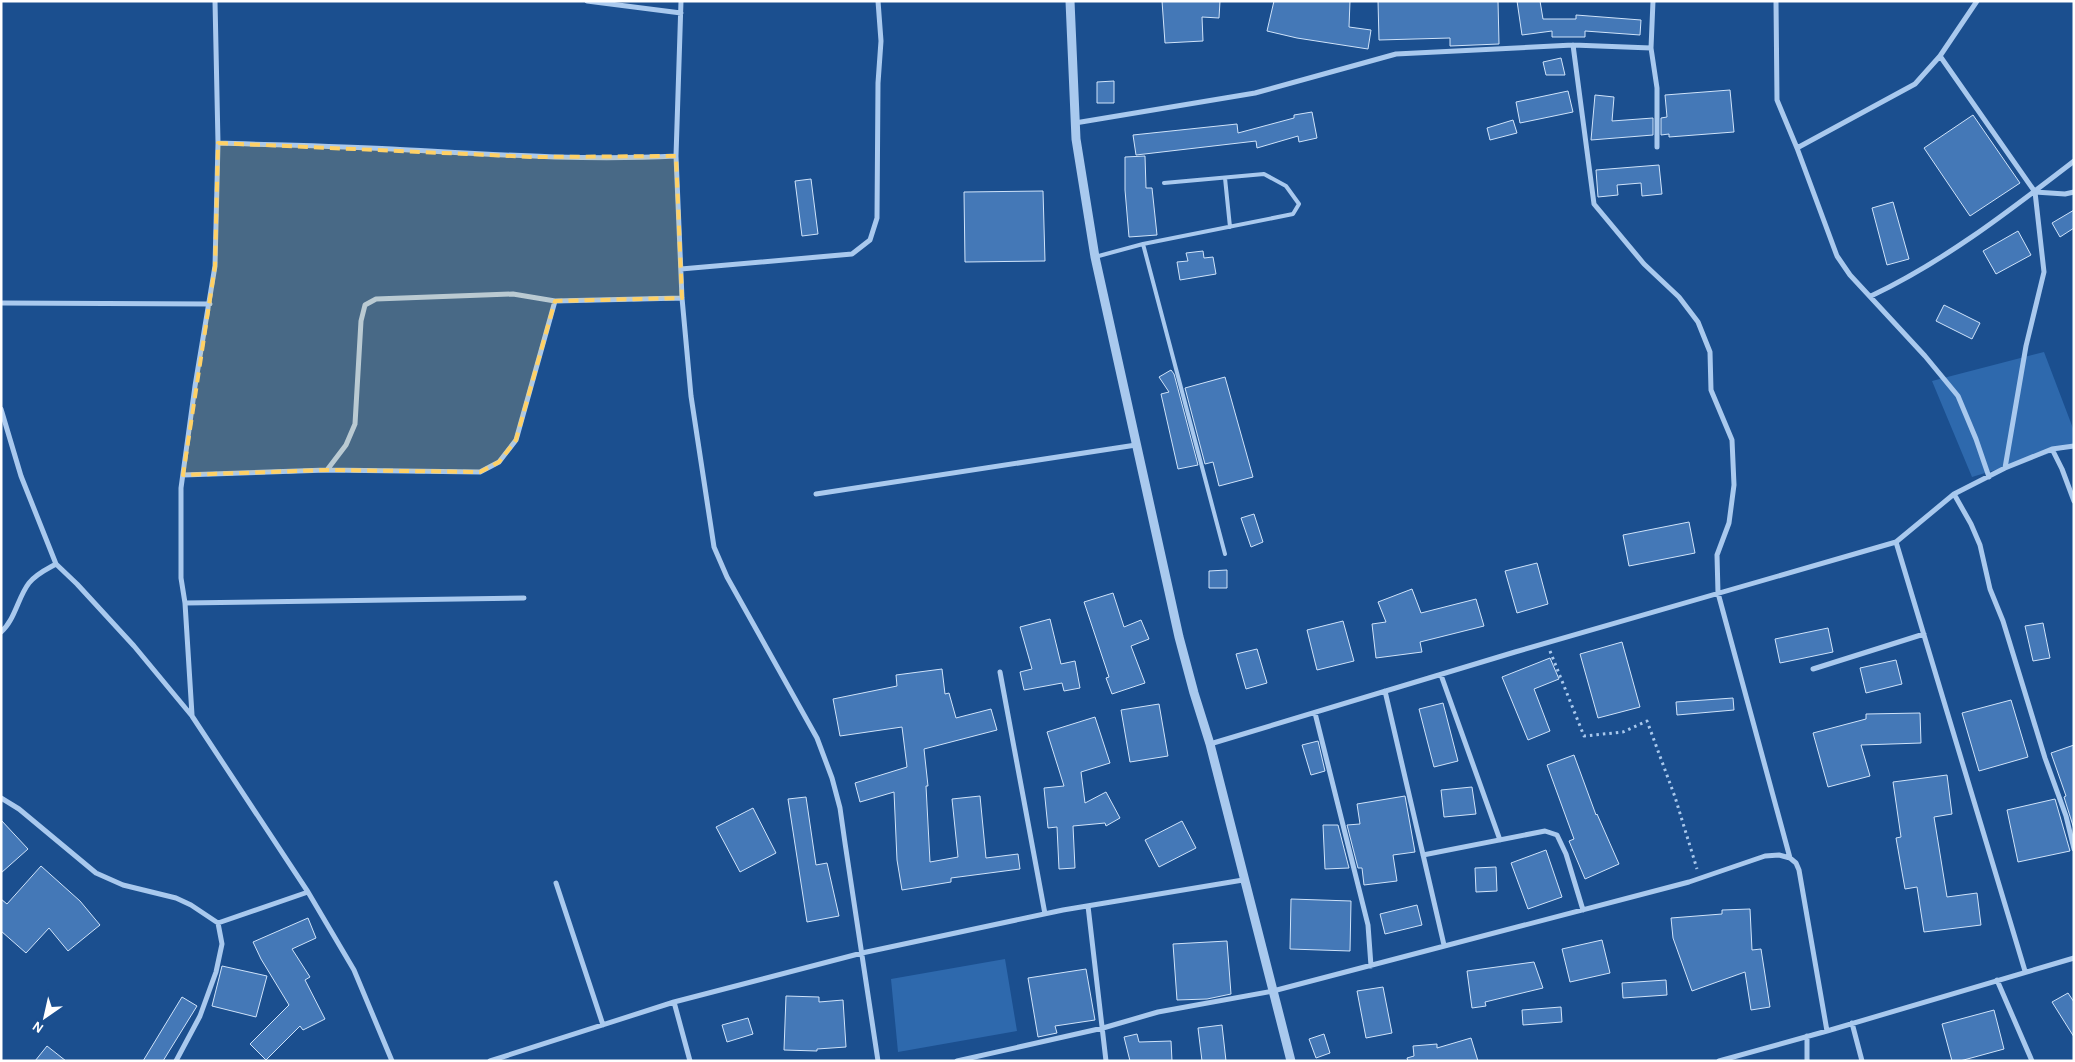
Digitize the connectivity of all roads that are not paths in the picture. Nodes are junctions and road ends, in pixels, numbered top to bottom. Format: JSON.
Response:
{"nodes":[{"id":1,"x":215,"y":1,"type":"edge"},
{"id":2,"x":586,"y":1,"type":"edge"},
{"id":3,"x":681,"y":1,"type":"edge"},
{"id":4,"x":878,"y":1,"type":"edge"},
{"id":5,"x":1070,"y":1,"type":"edge"},
{"id":6,"x":1653,"y":1,"type":"edge"},
{"id":7,"x":1776,"y":1,"type":"edge"},
{"id":8,"x":1977,"y":1,"type":"edge"},
{"id":9,"x":681,"y":13,"type":"junction"},
{"id":10,"x":1573,"y":45,"type":"junction"},
{"id":11,"x":1651,"y":48,"type":"junction"},
{"id":12,"x":1940,"y":56,"type":"junction"},
{"id":13,"x":1075,"y":122,"type":"junction"},
{"id":14,"x":218,"y":143,"type":"junction"},
{"id":15,"x":1657,"y":147,"type":"dead end"},
{"id":16,"x":1797,"y":148,"type":"junction"},
{"id":17,"x":676,"y":156,"type":"junction"},
{"id":18,"x":2074,"y":161,"type":"edge"},
{"id":19,"x":1226,"y":178,"type":"junction"},
{"id":20,"x":1164,"y":184,"type":"dead end"},
{"id":21,"x":2035,"y":192,"type":"junction"},
{"id":22,"x":2074,"y":192,"type":"edge"},
{"id":23,"x":1230,"y":227,"type":"junction"},
{"id":24,"x":1143,"y":244,"type":"junction"},
{"id":25,"x":1094,"y":257,"type":"junction"},
{"id":26,"x":681,"y":269,"type":"junction"},
{"id":27,"x":1870,"y":296,"type":"junction"},
{"id":28,"x":682,"y":298,"type":"junction"},
{"id":29,"x":555,"y":301,"type":"junction"},
{"id":30,"x":1,"y":303,"type":"edge"},
{"id":31,"x":210,"y":304,"type":"junction"},
{"id":32,"x":1,"y":409,"type":"edge"},
{"id":33,"x":1136,"y":445,"type":"junction"},
{"id":34,"x":2074,"y":446,"type":"edge"},
{"id":35,"x":2052,"y":449,"type":"junction"},
{"id":36,"x":2005,"y":468,"type":"junction"},
{"id":37,"x":327,"y":470,"type":"junction"},
{"id":38,"x":183,"y":475,"type":"junction"},
{"id":39,"x":1989,"y":477,"type":"junction"},
{"id":40,"x":816,"y":494,"type":"dead end"},
{"id":41,"x":1954,"y":494,"type":"junction"},
{"id":42,"x":2074,"y":500,"type":"edge"},
{"id":43,"x":1896,"y":542,"type":"junction"},
{"id":44,"x":1225,"y":554,"type":"dead end"},
{"id":45,"x":56,"y":564,"type":"junction"},
{"id":46,"x":1718,"y":593,"type":"junction"},
{"id":47,"x":524,"y":598,"type":"dead end"},
{"id":48,"x":184,"y":603,"type":"junction"},
{"id":49,"x":1,"y":632,"type":"edge"},
{"id":50,"x":1924,"y":634,"type":"junction"},
{"id":51,"x":1814,"y":669,"type":"dead end"},
{"id":52,"x":1000,"y":672,"type":"dead end"},
{"id":53,"x":1441,"y":675,"type":"junction"},
{"id":54,"x":1386,"y":692,"type":"junction"},
{"id":55,"x":1315,"y":713,"type":"junction"},
{"id":56,"x":192,"y":716,"type":"junction"},
{"id":57,"x":1210,"y":744,"type":"junction"},
{"id":58,"x":1,"y":798,"type":"edge"},
{"id":59,"x":1500,"y":840,"type":"junction"},
{"id":60,"x":2074,"y":850,"type":"edge"},
{"id":61,"x":1423,"y":854,"type":"junction"},
{"id":62,"x":1790,"y":858,"type":"junction"},
{"id":63,"x":1244,"y":880,"type":"junction"},
{"id":64,"x":556,"y":883,"type":"dead end"},
{"id":65,"x":308,"y":892,"type":"junction"},
{"id":66,"x":1088,"y":906,"type":"junction"},
{"id":67,"x":1583,"y":910,"type":"junction"},
{"id":68,"x":1045,"y":914,"type":"junction"},
{"id":69,"x":218,"y":923,"type":"junction"},
{"id":70,"x":1444,"y":946,"type":"junction"},
{"id":71,"x":862,"y":953,"type":"junction"},
{"id":72,"x":2074,"y":958,"type":"edge"},
{"id":73,"x":1371,"y":966,"type":"junction"},
{"id":74,"x":2025,"y":971,"type":"junction"},
{"id":75,"x":1997,"y":980,"type":"junction"},
{"id":76,"x":1273,"y":992,"type":"junction"},
{"id":77,"x":674,"y":1002,"type":"junction"},
{"id":78,"x":1852,"y":1024,"type":"junction"},
{"id":79,"x":603,"y":1025,"type":"junction"},
{"id":80,"x":1102,"y":1028,"type":"junction"},
{"id":81,"x":1827,"y":1031,"type":"junction"},
{"id":82,"x":1807,"y":1036,"type":"junction"},
{"id":83,"x":176,"y":1061,"type":"edge"},
{"id":84,"x":392,"y":1061,"type":"edge"},
{"id":85,"x":490,"y":1061,"type":"edge"},
{"id":86,"x":690,"y":1061,"type":"edge"},
{"id":87,"x":878,"y":1061,"type":"edge"},
{"id":88,"x":957,"y":1061,"type":"edge"},
{"id":89,"x":1106,"y":1061,"type":"edge"},
{"id":90,"x":1291,"y":1061,"type":"edge"},
{"id":91,"x":1719,"y":1061,"type":"edge"},
{"id":92,"x":1807,"y":1061,"type":"edge"},
{"id":93,"x":1862,"y":1061,"type":"edge"},
{"id":94,"x":2032,"y":1061,"type":"edge"}],
"edges":[{"from":1,"to":14,"type":"street"},
{"from":2,"to":9,"type":"street"},
{"from":3,"to":9,"type":"street"},
{"from":4,"to":26,"type":"street"},
{"from":5,"to":13,"type":"street"},
{"from":6,"to":11,"type":"street"},
{"from":7,"to":16,"type":"street"},
{"from":8,"to":12,"type":"street"},
{"from":9,"to":17,"type":"street"},
{"from":10,"to":11,"type":"street"},
{"from":10,"to":13,"type":"street"},
{"from":10,"to":46,"type":"street"},
{"from":11,"to":15,"type":"street"},
{"from":12,"to":16,"type":"street"},
{"from":12,"to":21,"type":"street"},
{"from":13,"to":25,"type":"street"},
{"from":14,"to":17,"type":"street"},
{"from":14,"to":31,"type":"street"},
{"from":16,"to":27,"type":"street"},
{"from":17,"to":26,"type":"street"},
{"from":18,"to":21,"type":"street"},
{"from":19,"to":20,"type":"lane"},
{"from":19,"to":23,"type":"lane"},
{"from":19,"to":23,"type":"lane"},
{"from":21,"to":22,"type":"street"},
{"from":21,"to":27,"type":"street"},
{"from":21,"to":36,"type":"street"},
{"from":23,"to":24,"type":"lane"},
{"from":24,"to":25,"type":"lane"},
{"from":24,"to":44,"type":"lane"},
{"from":25,"to":33,"type":"street"},
{"from":26,"to":28,"type":"street"},
{"from":27,"to":39,"type":"street"},
{"from":28,"to":29,"type":"street"},
{"from":28,"to":71,"type":"street"},
{"from":29,"to":37,"type":"street"},
{"from":29,"to":37,"type":"street"},
{"from":30,"to":31,"type":"street"},
{"from":31,"to":38,"type":"street"},
{"from":32,"to":45,"type":"street"},
{"from":33,"to":40,"type":"street"},
{"from":33,"to":57,"type":"street"},
{"from":34,"to":35,"type":"street"},
{"from":35,"to":36,"type":"street"},
{"from":35,"to":42,"type":"street"},
{"from":36,"to":39,"type":"street"},
{"from":37,"to":38,"type":"street"},
{"from":38,"to":48,"type":"street"},
{"from":39,"to":41,"type":"street"},
{"from":41,"to":43,"type":"street"},
{"from":41,"to":60,"type":"street"},
{"from":43,"to":46,"type":"street"},
{"from":43,"to":50,"type":"street"},
{"from":45,"to":49,"type":"street"},
{"from":45,"to":56,"type":"street"},
{"from":46,"to":53,"type":"street"},
{"from":46,"to":62,"type":"street"},
{"from":47,"to":48,"type":"street"},
{"from":48,"to":56,"type":"street"},
{"from":50,"to":51,"type":"street"},
{"from":50,"to":74,"type":"street"},
{"from":52,"to":68,"type":"street"},
{"from":53,"to":54,"type":"street"},
{"from":53,"to":59,"type":"street"},
{"from":54,"to":55,"type":"street"},
{"from":54,"to":61,"type":"street"},
{"from":55,"to":57,"type":"street"},
{"from":55,"to":73,"type":"street"},
{"from":56,"to":65,"type":"street"},
{"from":57,"to":63,"type":"street"},
{"from":58,"to":69,"type":"street"},
{"from":59,"to":61,"type":"street"},
{"from":59,"to":67,"type":"street"},
{"from":61,"to":70,"type":"street"},
{"from":62,"to":67,"type":"street"},
{"from":62,"to":81,"type":"street"},
{"from":63,"to":66,"type":"street"},
{"from":63,"to":76,"type":"street"},
{"from":64,"to":79,"type":"street"},
{"from":65,"to":69,"type":"street"},
{"from":65,"to":84,"type":"street"},
{"from":66,"to":68,"type":"street"},
{"from":66,"to":80,"type":"street"},
{"from":67,"to":70,"type":"street"},
{"from":68,"to":71,"type":"street"},
{"from":69,"to":83,"type":"street"},
{"from":70,"to":73,"type":"street"},
{"from":71,"to":77,"type":"street"},
{"from":71,"to":87,"type":"street"},
{"from":72,"to":74,"type":"street"},
{"from":73,"to":76,"type":"street"},
{"from":74,"to":75,"type":"street"},
{"from":75,"to":78,"type":"street"},
{"from":75,"to":94,"type":"street"},
{"from":76,"to":80,"type":"street"},
{"from":76,"to":90,"type":"street"},
{"from":77,"to":79,"type":"street"},
{"from":77,"to":86,"type":"street"},
{"from":78,"to":81,"type":"street"},
{"from":78,"to":93,"type":"street"},
{"from":79,"to":85,"type":"street"},
{"from":80,"to":88,"type":"street"},
{"from":80,"to":89,"type":"street"},
{"from":81,"to":82,"type":"street"},
{"from":82,"to":91,"type":"street"},
{"from":82,"to":92,"type":"street"}]}
